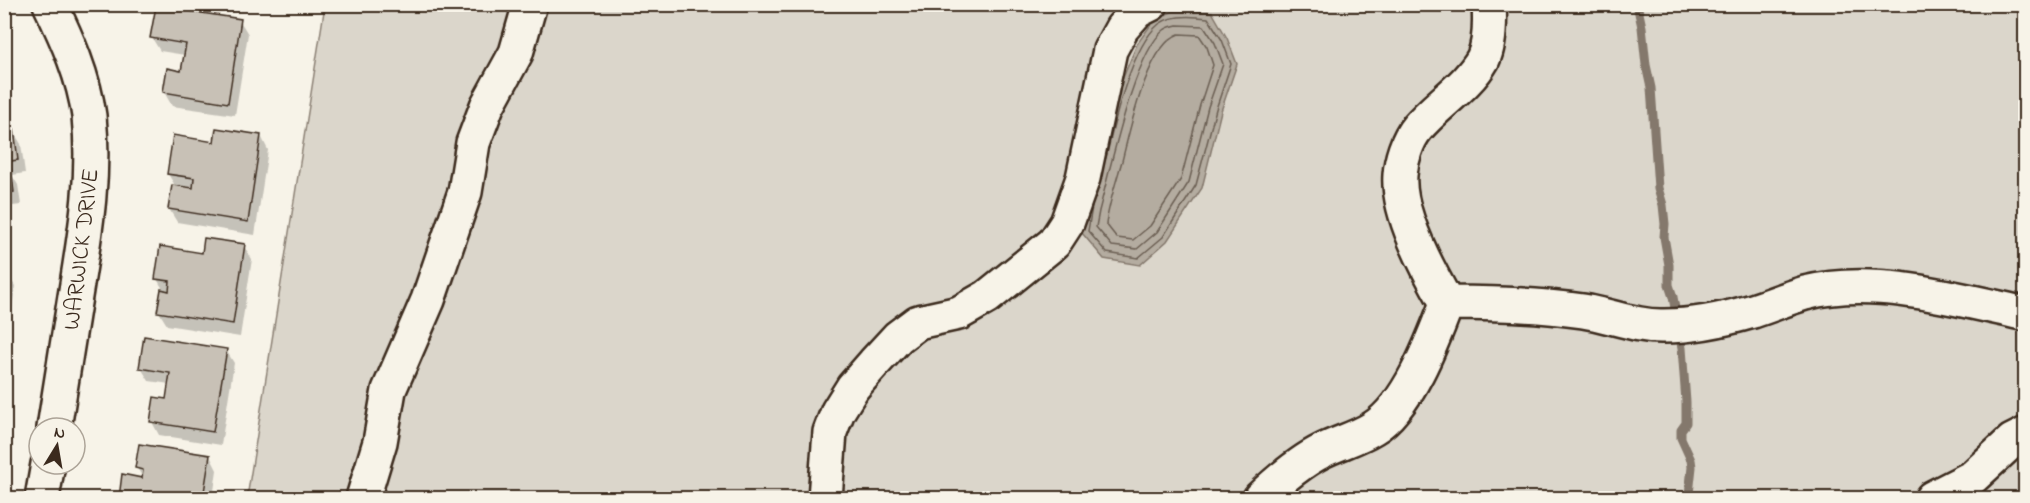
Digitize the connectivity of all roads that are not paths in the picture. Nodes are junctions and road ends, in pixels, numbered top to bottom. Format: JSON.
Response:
{"nodes":[{"id":1,"x":50,"y":4,"type":"edge"},
{"id":2,"x":530,"y":4,"type":"edge"},
{"id":3,"x":1151,"y":4,"type":"edge"},
{"id":4,"x":1489,"y":4,"type":"edge"},
{"id":5,"x":1447,"y":303,"type":"junction"},
{"id":6,"x":2025,"y":314,"type":"edge"},
{"id":7,"x":56,"y":416,"type":"edge"},
{"id":8,"x":2025,"y":434,"type":"edge"},
{"id":9,"x":46,"y":476,"type":"edge"},
{"id":10,"x":42,"y":498,"type":"edge"},
{"id":11,"x":363,"y":498,"type":"edge"},
{"id":12,"x":825,"y":498,"type":"edge"},
{"id":13,"x":1260,"y":498,"type":"edge"},
{"id":14,"x":1932,"y":498,"type":"edge"}],
"edges":[{"from":1,"to":7,"type":"street","name":"WARWICK DRIVE"},
{"from":2,"to":11,"type":"street"},
{"from":3,"to":12,"type":"street"},
{"from":4,"to":5,"type":"street"},
{"from":5,"to":6,"type":"street"},
{"from":5,"to":13,"type":"street"},
{"from":8,"to":14,"type":"street"},
{"from":9,"to":10,"type":"street"}]}
